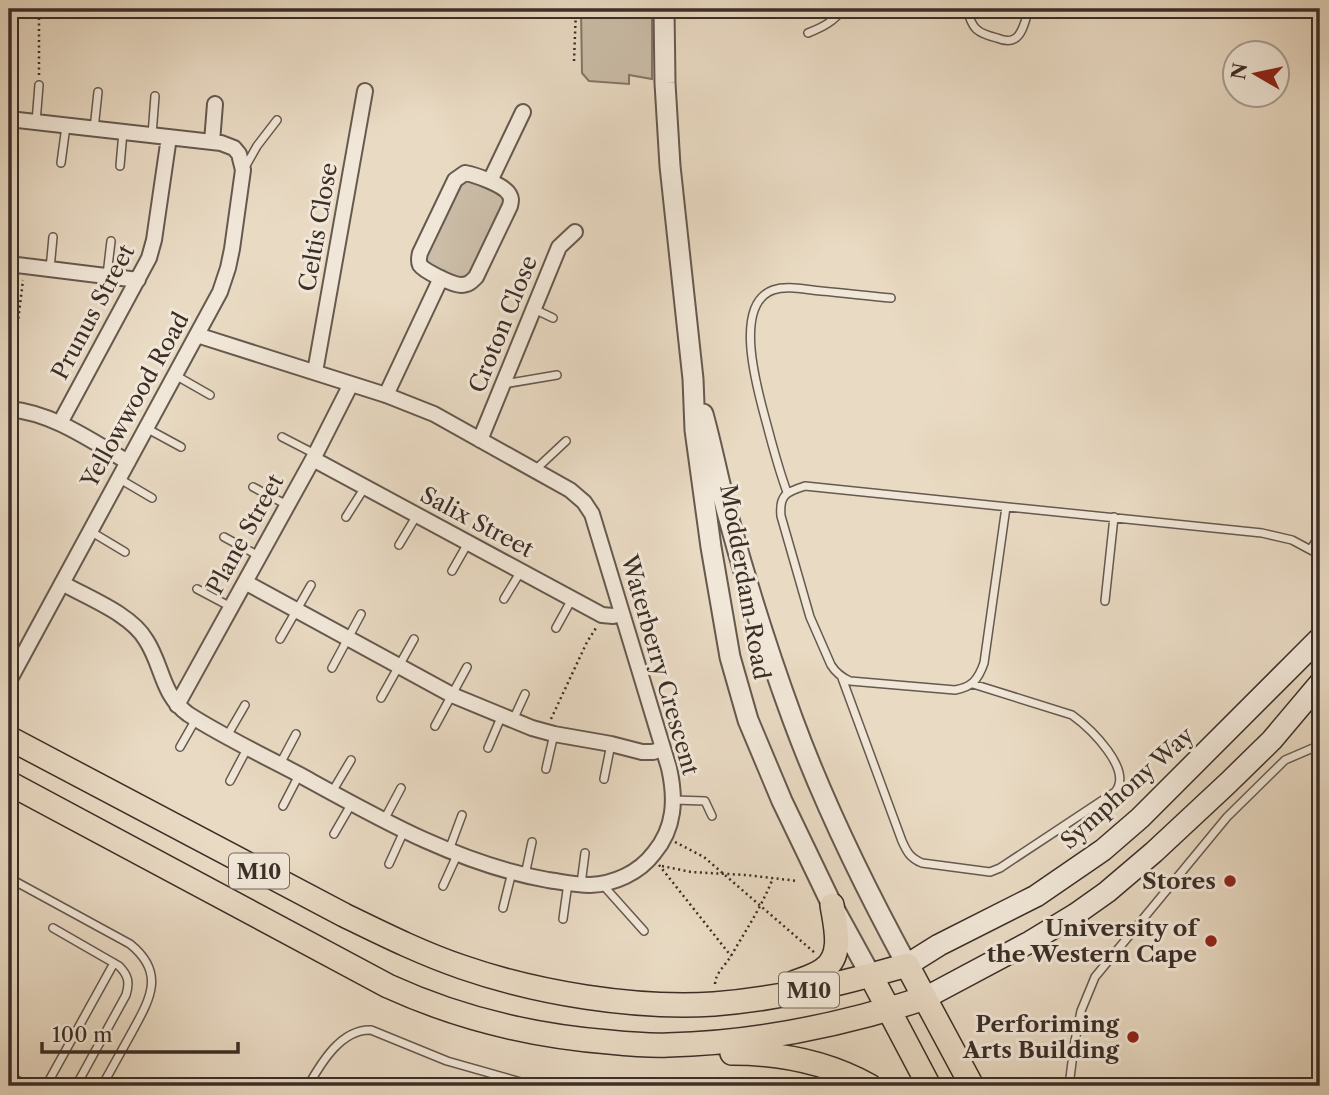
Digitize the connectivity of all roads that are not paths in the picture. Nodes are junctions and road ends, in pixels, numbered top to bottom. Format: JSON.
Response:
{"nodes":[{"id":1,"x":504,"y":9,"type":"edge"},
{"id":2,"x":535,"y":9,"type":"edge"},
{"id":3,"x":664,"y":9,"type":"edge"},
{"id":4,"x":843,"y":9,"type":"edge"},
{"id":5,"x":967,"y":9,"type":"edge"},
{"id":6,"x":1030,"y":9,"type":"edge"},
{"id":7,"x":808,"y":33,"type":"dead end"},
{"id":8,"x":39,"y":85,"type":"road end"},
{"id":9,"x":365,"y":91,"type":"dead end"},
{"id":10,"x":98,"y":92,"type":"dead end"},
{"id":11,"x":155,"y":96,"type":"dead end"},
{"id":12,"x":215,"y":104,"type":"dead end"},
{"id":13,"x":523,"y":112,"type":"dead end"},
{"id":14,"x":9,"y":119,"type":"edge"},
{"id":15,"x":278,"y":120,"type":"dead end"},
{"id":16,"x":36,"y":122,"type":"junction"},
{"id":17,"x":66,"y":126,"type":"junction"},
{"id":18,"x":94,"y":129,"type":"junction"},
{"id":19,"x":123,"y":132,"type":"junction"},
{"id":20,"x":152,"y":135,"type":"junction"},
{"id":21,"x":169,"y":137,"type":"junction"},
{"id":22,"x":212,"y":142,"type":"junction"},
{"id":23,"x":61,"y":163,"type":"dead end"},
{"id":24,"x":120,"y":166,"type":"dead end"},
{"id":25,"x":243,"y":170,"type":"junction"},
{"id":26,"x":490,"y":181,"type":"junction"},
{"id":27,"x":575,"y":232,"type":"dead end"},
{"id":28,"x":53,"y":237,"type":"dead end"},
{"id":29,"x":111,"y":241,"type":"dead end"},
{"id":30,"x":9,"y":264,"type":"edge"},
{"id":31,"x":50,"y":269,"type":"junction"},
{"id":32,"x":107,"y":275,"type":"junction"},
{"id":33,"x":441,"y":278,"type":"junction"},
{"id":34,"x":138,"y":280,"type":"junction"},
{"id":35,"x":891,"y":298,"type":"dead end"},
{"id":36,"x":534,"y":309,"type":"junction"},
{"id":37,"x":552,"y":318,"type":"dead end"},
{"id":38,"x":197,"y":335,"type":"junction"},
{"id":39,"x":315,"y":372,"type":"junction"},
{"id":40,"x":175,"y":375,"type":"junction"},
{"id":41,"x":557,"y":375,"type":"dead end"},
{"id":42,"x":693,"y":379,"type":"junction"},
{"id":43,"x":351,"y":384,"type":"junction"},
{"id":44,"x":503,"y":384,"type":"junction"},
{"id":45,"x":210,"y":395,"type":"dead end"},
{"id":46,"x":386,"y":395,"type":"junction"},
{"id":47,"x":10,"y":409,"type":"edge"},
{"id":48,"x":60,"y":423,"type":"junction"},
{"id":49,"x":146,"y":428,"type":"junction"},
{"id":50,"x":282,"y":437,"type":"dead end"},
{"id":51,"x":480,"y":440,"type":"junction"},
{"id":52,"x":566,"y":441,"type":"dead end"},
{"id":53,"x":181,"y":447,"type":"dead end"},
{"id":54,"x":314,"y":456,"type":"junction"},
{"id":55,"x":128,"y":462,"type":"junction"},
{"id":56,"x":535,"y":470,"type":"junction"},
{"id":57,"x":118,"y":478,"type":"junction"},
{"id":58,"x":253,"y":487,"type":"dead end"},
{"id":59,"x":365,"y":487,"type":"junction"},
{"id":60,"x":787,"y":492,"type":"junction"},
{"id":61,"x":152,"y":498,"type":"dead end"},
{"id":62,"x":287,"y":506,"type":"junction"},
{"id":63,"x":1006,"y":507,"type":"junction"},
{"id":64,"x":417,"y":515,"type":"junction"},
{"id":65,"x":346,"y":517,"type":"dead end"},
{"id":66,"x":1114,"y":517,"type":"junction"},
{"id":67,"x":90,"y":531,"type":"junction"},
{"id":68,"x":1320,"y":534,"type":"edge"},
{"id":69,"x":224,"y":537,"type":"dead end"},
{"id":70,"x":468,"y":543,"type":"junction"},
{"id":71,"x":400,"y":545,"type":"dead end"},
{"id":72,"x":1311,"y":549,"type":"junction"},
{"id":73,"x":125,"y":552,"type":"dead end"},
{"id":74,"x":1320,"y":555,"type":"edge"},
{"id":75,"x":259,"y":556,"type":"junction"},
{"id":76,"x":452,"y":571,"type":"dead end"},
{"id":77,"x":521,"y":571,"type":"junction"},
{"id":78,"x":245,"y":582,"type":"junction"},
{"id":79,"x":62,"y":583,"type":"junction"},
{"id":80,"x":311,"y":585,"type":"dead end"},
{"id":81,"x":197,"y":589,"type":"dead end"},
{"id":82,"x":504,"y":599,"type":"dead end"},
{"id":83,"x":572,"y":599,"type":"junction"},
{"id":84,"x":1105,"y":601,"type":"dead end"},
{"id":85,"x":231,"y":607,"type":"junction"},
{"id":86,"x":296,"y":610,"type":"junction"},
{"id":87,"x":361,"y":614,"type":"dead end"},
{"id":88,"x":621,"y":614,"type":"junction"},
{"id":89,"x":556,"y":628,"type":"dead end"},
{"id":90,"x":348,"y":638,"type":"junction"},
{"id":91,"x":1320,"y":638,"type":"edge"},
{"id":92,"x":280,"y":639,"type":"dead end"},
{"id":93,"x":414,"y":639,"type":"dead end"},
{"id":94,"x":399,"y":666,"type":"junction"},
{"id":95,"x":467,"y":667,"type":"dead end"},
{"id":96,"x":332,"y":668,"type":"dead end"},
{"id":97,"x":842,"y":678,"type":"junction"},
{"id":98,"x":9,"y":681,"type":"edge"},
{"id":99,"x":1320,"y":683,"type":"edge"},
{"id":100,"x":973,"y":684,"type":"junction"},
{"id":101,"x":525,"y":694,"type":"dead end"},
{"id":102,"x":452,"y":695,"type":"junction"},
{"id":103,"x":381,"y":698,"type":"dead end"},
{"id":104,"x":177,"y":705,"type":"junction"},
{"id":105,"x":246,"y":705,"type":"dead end"},
{"id":106,"x":508,"y":718,"type":"junction"},
{"id":107,"x":196,"y":719,"type":"junction"},
{"id":108,"x":435,"y":726,"type":"dead end"},
{"id":109,"x":550,"y":733,"type":"junction"},
{"id":110,"x":296,"y":734,"type":"dead end"},
{"id":111,"x":227,"y":736,"type":"junction"},
{"id":112,"x":9,"y":738,"type":"edge"},
{"id":113,"x":611,"y":744,"type":"junction"},
{"id":114,"x":1320,"y":745,"type":"edge"},
{"id":115,"x":180,"y":747,"type":"dead end"},
{"id":116,"x":248,"y":747,"type":"junction"},
{"id":117,"x":488,"y":748,"type":"dead end"},
{"id":118,"x":662,"y":749,"type":"junction"},
{"id":119,"x":351,"y":760,"type":"dead end"},
{"id":120,"x":280,"y":764,"type":"junction"},
{"id":121,"x":546,"y":769,"type":"dead end"},
{"id":122,"x":299,"y":775,"type":"junction"},
{"id":123,"x":604,"y":779,"type":"dead end"},
{"id":124,"x":230,"y":780,"type":"dead end"},
{"id":125,"x":9,"y":783,"type":"edge"},
{"id":126,"x":401,"y":788,"type":"dead end"},
{"id":127,"x":332,"y":793,"type":"junction"},
{"id":128,"x":674,"y":800,"type":"junction"},
{"id":129,"x":352,"y":803,"type":"junction"},
{"id":130,"x":283,"y":806,"type":"dead end"},
{"id":131,"x":462,"y":815,"type":"dead end"},
{"id":132,"x":712,"y":816,"type":"dead end"},
{"id":133,"x":383,"y":821,"type":"junction"},
{"id":134,"x":404,"y":831,"type":"junction"},
{"id":135,"x":334,"y":834,"type":"dead end"},
{"id":136,"x":532,"y":842,"type":"dead end"},
{"id":137,"x":454,"y":851,"type":"junction"},
{"id":138,"x":585,"y":853,"type":"dead end"},
{"id":139,"x":389,"y":864,"type":"dead end"},
{"id":140,"x":519,"y":873,"type":"junction"},
{"id":141,"x":9,"y":878,"type":"edge"},
{"id":142,"x":575,"y":884,"type":"junction"},
{"id":143,"x":602,"y":884,"type":"junction"},
{"id":144,"x":443,"y":886,"type":"dead end"},
{"id":145,"x":832,"y":905,"type":"junction"},
{"id":146,"x":502,"y":908,"type":"dead end"},
{"id":147,"x":563,"y":919,"type":"dead end"},
{"id":148,"x":53,"y":929,"type":"dead end"},
{"id":149,"x":644,"y":931,"type":"dead end"},
{"id":150,"x":114,"y":963,"type":"junction"},
{"id":151,"x":908,"y":965,"type":"junction"},
{"id":152,"x":871,"y":975,"type":"junction"},
{"id":153,"x":925,"y":998,"type":"junction"},
{"id":154,"x":747,"y":1001,"type":"junction"},
{"id":155,"x":888,"y":1010,"type":"junction"},
{"id":156,"x":669,"y":1045,"type":"junction"},
{"id":157,"x":9,"y":1076,"type":"edge"},
{"id":158,"x":28,"y":1086,"type":"edge"},
{"id":159,"x":46,"y":1086,"type":"edge"},
{"id":160,"x":76,"y":1086,"type":"edge"},
{"id":161,"x":102,"y":1086,"type":"edge"},
{"id":162,"x":308,"y":1086,"type":"edge"},
{"id":163,"x":534,"y":1086,"type":"edge"},
{"id":164,"x":870,"y":1086,"type":"edge"},
{"id":165,"x":929,"y":1086,"type":"edge"},
{"id":166,"x":972,"y":1086,"type":"edge"},
{"id":167,"x":1069,"y":1086,"type":"edge"}],
"edges":[{"from":1,"to":2,"type":"lane"},
{"from":3,"to":42,"type":"street","name":"Modderdam Road"},
{"from":4,"to":7,"type":"lane"},
{"from":5,"to":6,"type":"lane"},
{"from":8,"to":16,"type":"lane"},
{"from":9,"to":39,"type":"street","name":"Celtis Close"},
{"from":10,"to":18,"type":"lane"},
{"from":11,"to":20,"type":"lane"},
{"from":12,"to":22,"type":"street"},
{"from":13,"to":26,"type":"street"},
{"from":14,"to":16,"type":"street"},
{"from":15,"to":25,"type":"lane"},
{"from":16,"to":17,"type":"street"},
{"from":17,"to":18,"type":"street"},
{"from":17,"to":23,"type":"lane"},
{"from":18,"to":19,"type":"street"},
{"from":19,"to":20,"type":"street"},
{"from":19,"to":24,"type":"lane"},
{"from":20,"to":21,"type":"street"},
{"from":21,"to":22,"type":"street"},
{"from":21,"to":34,"type":"street","name":"Prunus Street"},
{"from":22,"to":25,"type":"street"},
{"from":25,"to":38,"type":"street","name":"Yellowwood Road"},
{"from":26,"to":33,"type":"street"},
{"from":26,"to":33,"type":"street"},
{"from":27,"to":36,"type":"street","name":"Croton Close"},
{"from":28,"to":31,"type":"lane"},
{"from":29,"to":32,"type":"lane"},
{"from":30,"to":31,"type":"street"},
{"from":31,"to":32,"type":"street"},
{"from":32,"to":34,"type":"street"},
{"from":33,"to":46,"type":"street"},
{"from":34,"to":48,"type":"street","name":"Prunus Street"},
{"from":35,"to":60,"type":"lane"},
{"from":36,"to":37,"type":"lane"},
{"from":36,"to":44,"type":"street","name":"Croton Close"},
{"from":38,"to":39,"type":"street","name":"Waterberry Crescent"},
{"from":38,"to":40,"type":"street","name":"Yellowwood Road"},
{"from":39,"to":43,"type":"street","name":"Waterberry Crescent"},
{"from":40,"to":45,"type":"lane"},
{"from":40,"to":49,"type":"street","name":"Yellowwood Road"},
{"from":41,"to":44,"type":"lane"},
{"from":42,"to":145,"type":"street","name":"Modderdam Road"},
{"from":42,"to":151,"type":"street","name":"Modderdam Road"},
{"from":43,"to":46,"type":"street","name":"Waterberry Crescent"},
{"from":43,"to":54,"type":"street","name":"Plane Street"},
{"from":44,"to":51,"type":"street","name":"Croton Close"},
{"from":46,"to":51,"type":"street","name":"Waterberry Crescent"},
{"from":47,"to":48,"type":"street"},
{"from":48,"to":55,"type":"street"},
{"from":49,"to":53,"type":"lane"},
{"from":49,"to":55,"type":"street","name":"Yellowwood Road"},
{"from":50,"to":54,"type":"lane"},
{"from":51,"to":56,"type":"street","name":"Waterberry Crescent"},
{"from":52,"to":56,"type":"lane"},
{"from":54,"to":59,"type":"street","name":"Salix Street"},
{"from":54,"to":62,"type":"street","name":"Plane Street"},
{"from":55,"to":57,"type":"street","name":"Yellowwood Road"},
{"from":56,"to":88,"type":"street","name":"Waterberry Crescent"},
{"from":57,"to":61,"type":"lane"},
{"from":57,"to":67,"type":"street","name":"Yellowwood Road"},
{"from":58,"to":62,"type":"lane"},
{"from":59,"to":64,"type":"street","name":"Salix Street"},
{"from":59,"to":65,"type":"lane"},
{"from":60,"to":63,"type":"lane"},
{"from":60,"to":97,"type":"lane"},
{"from":62,"to":75,"type":"street","name":"Plane Street"},
{"from":63,"to":66,"type":"lane"},
{"from":63,"to":100,"type":"lane"},
{"from":64,"to":70,"type":"street","name":"Salix Street"},
{"from":64,"to":71,"type":"lane"},
{"from":66,"to":72,"type":"lane"},
{"from":66,"to":84,"type":"lane"},
{"from":67,"to":73,"type":"lane"},
{"from":67,"to":79,"type":"street","name":"Yellowwood Road"},
{"from":68,"to":72,"type":"lane"},
{"from":69,"to":75,"type":"lane"},
{"from":70,"to":76,"type":"lane"},
{"from":70,"to":77,"type":"street","name":"Salix Street"},
{"from":72,"to":74,"type":"lane"},
{"from":75,"to":78,"type":"street","name":"Plane Street"},
{"from":77,"to":82,"type":"lane"},
{"from":77,"to":83,"type":"street","name":"Salix Street"},
{"from":78,"to":85,"type":"street","name":"Plane Street"},
{"from":78,"to":86,"type":"street"},
{"from":79,"to":98,"type":"street","name":"Yellowwood Road"},
{"from":79,"to":104,"type":"street","name":"Waterberry Crescent"},
{"from":80,"to":86,"type":"lane"},
{"from":81,"to":85,"type":"lane"},
{"from":83,"to":88,"type":"street","name":"Salix Street"},
{"from":83,"to":89,"type":"lane"},
{"from":85,"to":104,"type":"street","name":"Plane Street"},
{"from":86,"to":90,"type":"street"},
{"from":86,"to":92,"type":"lane"},
{"from":87,"to":90,"type":"lane"},
{"from":88,"to":118,"type":"street","name":"Waterberry Crescent"},
{"from":90,"to":94,"type":"street"},
{"from":90,"to":96,"type":"lane"},
{"from":91,"to":151,"type":"main road","name":"Symphony Way"},
{"from":93,"to":94,"type":"lane"},
{"from":94,"to":102,"type":"street"},
{"from":94,"to":103,"type":"lane"},
{"from":95,"to":102,"type":"lane"},
{"from":97,"to":100,"type":"lane"},
{"from":97,"to":100,"type":"lane"},
{"from":99,"to":153,"type":"main road"},
{"from":101,"to":106,"type":"lane"},
{"from":102,"to":106,"type":"street"},
{"from":102,"to":108,"type":"lane"},
{"from":104,"to":107,"type":"street","name":"Waterberry Crescent"},
{"from":105,"to":111,"type":"lane"},
{"from":106,"to":109,"type":"street"},
{"from":106,"to":117,"type":"lane"},
{"from":107,"to":111,"type":"street","name":"Waterberry Crescent"},
{"from":107,"to":115,"type":"lane"},
{"from":109,"to":113,"type":"street"},
{"from":109,"to":121,"type":"lane"},
{"from":110,"to":120,"type":"lane"},
{"from":111,"to":116,"type":"street","name":"Waterberry Crescent"},
{"from":112,"to":154,"type":"main road","number":"M10"},
{"from":113,"to":118,"type":"street"},
{"from":113,"to":123,"type":"lane"},
{"from":114,"to":167,"type":"lane"},
{"from":116,"to":120,"type":"street","name":"Waterberry Crescent"},
{"from":116,"to":124,"type":"lane"},
{"from":118,"to":128,"type":"street","name":"Waterberry Crescent"},
{"from":119,"to":127,"type":"lane"},
{"from":120,"to":122,"type":"street","name":"Waterberry Crescent"},
{"from":122,"to":127,"type":"street","name":"Waterberry Crescent"},
{"from":122,"to":130,"type":"lane"},
{"from":125,"to":156,"type":"main road","number":"M10"},
{"from":126,"to":133,"type":"lane"},
{"from":127,"to":129,"type":"street","name":"Waterberry Crescent"},
{"from":128,"to":132,"type":"lane"},
{"from":128,"to":143,"type":"street","name":"Waterberry Crescent"},
{"from":129,"to":133,"type":"street","name":"Waterberry Crescent"},
{"from":129,"to":135,"type":"lane"},
{"from":131,"to":137,"type":"lane"},
{"from":133,"to":134,"type":"street","name":"Waterberry Crescent"},
{"from":134,"to":137,"type":"street","name":"Waterberry Crescent"},
{"from":134,"to":139,"type":"lane"},
{"from":136,"to":140,"type":"lane"},
{"from":137,"to":140,"type":"street","name":"Waterberry Crescent"},
{"from":137,"to":144,"type":"lane"},
{"from":138,"to":142,"type":"lane"},
{"from":140,"to":142,"type":"street","name":"Waterberry Crescent"},
{"from":140,"to":146,"type":"lane"},
{"from":141,"to":161,"type":"lane"},
{"from":142,"to":143,"type":"street","name":"Waterberry Crescent"},
{"from":142,"to":147,"type":"lane"},
{"from":143,"to":149,"type":"lane"},
{"from":145,"to":152,"type":"street","name":"Modderdam Road"},
{"from":145,"to":154,"type":"main road"},
{"from":148,"to":150,"type":"lane"},
{"from":150,"to":159,"type":"lane"},
{"from":150,"to":160,"type":"lane"},
{"from":151,"to":152,"type":"main road","number":"M10"},
{"from":151,"to":153,"type":"main road"},
{"from":152,"to":154,"type":"main road","number":"M10"},
{"from":152,"to":155,"type":"main road","number":"M10"},
{"from":153,"to":155,"type":"main road","number":"M10"},
{"from":153,"to":166,"type":"main road"},
{"from":155,"to":156,"type":"main road","number":"M10"},
{"from":155,"to":165,"type":"main road","number":"M10"},
{"from":156,"to":164,"type":"main road"},
{"from":157,"to":158,"type":"lane"},
{"from":162,"to":163,"type":"lane"}]}
